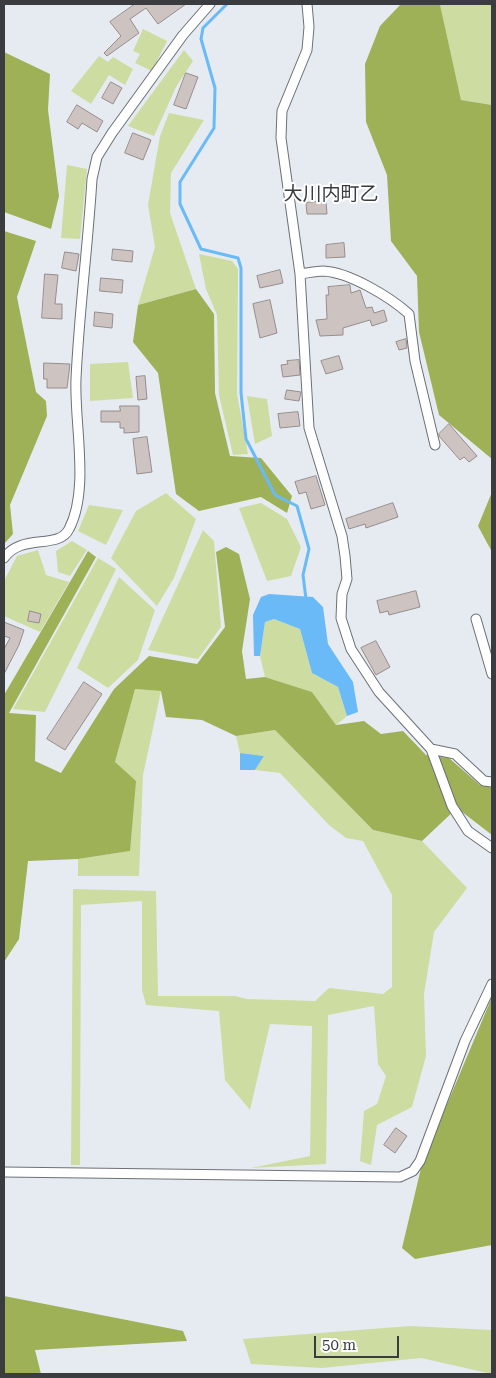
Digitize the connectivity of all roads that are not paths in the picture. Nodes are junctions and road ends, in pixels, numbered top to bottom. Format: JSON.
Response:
{"nodes":[{"id":1,"x":210,"y":4,"type":"edge"},
{"id":2,"x":307,"y":4,"type":"edge"},
{"id":3,"x":300,"y":274,"type":"junction"},
{"id":4,"x":435,"y":445,"type":"dead end"},
{"id":5,"x":4,"y":558,"type":"edge"},
{"id":6,"x":476,"y":619,"type":"dead end"},
{"id":7,"x":492,"y":674,"type":"edge"},
{"id":8,"x":431,"y":749,"type":"junction"},
{"id":9,"x":492,"y":782,"type":"edge"},
{"id":10,"x":492,"y":848,"type":"edge"},
{"id":11,"x":492,"y":984,"type":"edge"},
{"id":12,"x":4,"y":1172,"type":"edge"}],
"edges":[{"from":1,"to":5,"type":"street"},
{"from":2,"to":3,"type":"street"},
{"from":3,"to":4,"type":"street"},
{"from":3,"to":8,"type":"street"},
{"from":6,"to":7,"type":"street"},
{"from":8,"to":9,"type":"street"},
{"from":8,"to":10,"type":"street"},
{"from":11,"to":12,"type":"street"}]}
